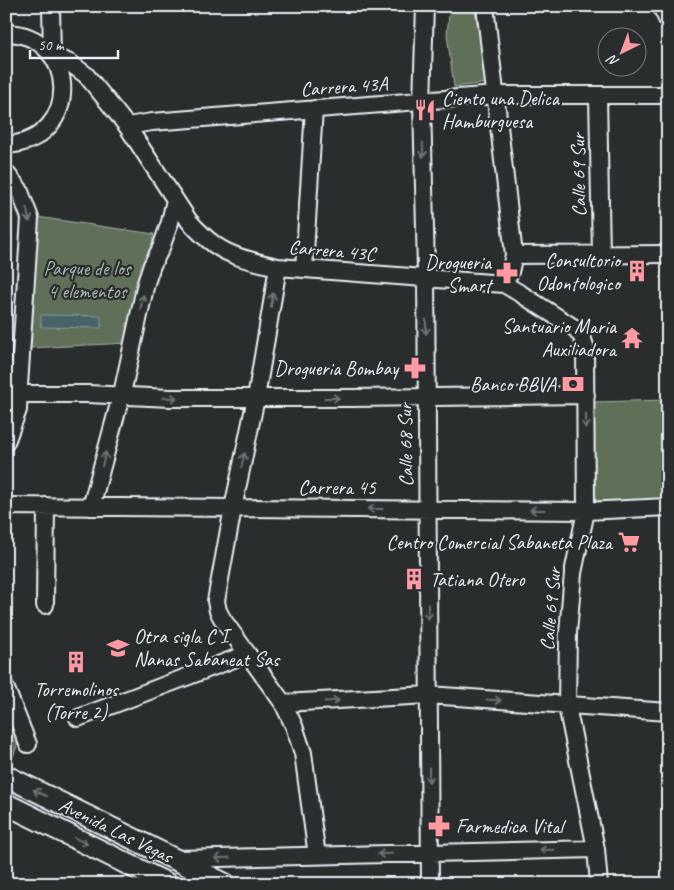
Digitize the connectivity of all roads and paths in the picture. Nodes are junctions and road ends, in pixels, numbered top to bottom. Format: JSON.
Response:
{"nodes":[{"id":1,"x":51,"y":6,"type":"edge"},
{"id":2,"x":425,"y":6,"type":"edge"},
{"id":3,"x":485,"y":6,"type":"edge"},
{"id":4,"x":661,"y":6,"type":"edge"},
{"id":5,"x":668,"y":21,"type":"edge"},
{"id":6,"x":6,"y":33,"type":"edge"},
{"id":7,"x":52,"y":56,"type":"junction"},
{"id":8,"x":496,"y":95,"type":"junction"},
{"id":9,"x":598,"y":95,"type":"junction"},
{"id":10,"x":668,"y":95,"type":"edge"},
{"id":11,"x":422,"y":102,"type":"junction"},
{"id":12,"x":314,"y":109,"type":"junction"},
{"id":13,"x":127,"y":126,"type":"junction"},
{"id":14,"x":6,"y":145,"type":"edge"},
{"id":15,"x":6,"y":173,"type":"edge"},
{"id":16,"x":175,"y":200,"type":"junction"},
{"id":17,"x":668,"y":254,"type":"edge"},
{"id":18,"x":514,"y":255,"type":"junction"},
{"id":19,"x":601,"y":255,"type":"junction"},
{"id":20,"x":278,"y":267,"type":"junction"},
{"id":21,"x":304,"y":269,"type":"junction"},
{"id":22,"x":425,"y":279,"type":"junction"},
{"id":23,"x":504,"y":284,"type":"junction"},
{"id":24,"x":582,"y":337,"type":"joint"},
{"id":25,"x":12,"y":394,"type":"edge"},
{"id":26,"x":586,"y":395,"type":"junction"},
{"id":27,"x":121,"y":396,"type":"junction"},
{"id":28,"x":426,"y":397,"type":"junction"},
{"id":29,"x":256,"y":398,"type":"junction"},
{"id":30,"x":6,"y":442,"type":"edge"},
{"id":31,"x":6,"y":506,"type":"edge"},
{"id":32,"x":46,"y":506,"type":"junction"},
{"id":33,"x":91,"y":506,"type":"junction"},
{"id":34,"x":668,"y":507,"type":"edge"},
{"id":35,"x":233,"y":508,"type":"junction"},
{"id":36,"x":427,"y":509,"type":"junction"},
{"id":37,"x":586,"y":511,"type":"junction"},
{"id":38,"x":45,"y":605,"type":"dead end"},
{"id":39,"x":247,"y":654,"type":"junction"},
{"id":40,"x":6,"y":689,"type":"edge"},
{"id":41,"x":429,"y":696,"type":"junction"},
{"id":42,"x":283,"y":704,"type":"junction"},
{"id":43,"x":574,"y":706,"type":"junction"},
{"id":44,"x":668,"y":712,"type":"edge"},
{"id":45,"x":78,"y":718,"type":"dead end"},
{"id":46,"x":28,"y":744,"type":"dead end"},
{"id":47,"x":6,"y":776,"type":"edge"},
{"id":48,"x":6,"y":804,"type":"edge"},
{"id":49,"x":596,"y":849,"type":"junction"},
{"id":50,"x":430,"y":853,"type":"junction"},
{"id":51,"x":317,"y":856,"type":"junction"},
{"id":52,"x":175,"y":859,"type":"junction"},
{"id":53,"x":168,"y":884,"type":"edge"},
{"id":54,"x":225,"y":884,"type":"edge"},
{"id":55,"x":430,"y":884,"type":"edge"},
{"id":56,"x":599,"y":884,"type":"edge"}],
"edges":[{"from":1,"to":7,"type":"street"},
{"from":2,"to":11,"type":"street","name":"Calle 68 Sur"},
{"from":3,"to":8,"type":"street"},
{"from":4,"to":5,"type":"street"},
{"from":6,"to":7,"type":"street"},
{"from":7,"to":13,"type":"street"},
{"from":7,"to":14,"type":"street"},
{"from":8,"to":9,"type":"street","name":"Carrera 43A"},
{"from":8,"to":11,"type":"street","name":"Carrera 43A"},
{"from":8,"to":18,"type":"street"},
{"from":9,"to":10,"type":"street","name":"Carrera 43A"},
{"from":9,"to":19,"type":"street","name":"Calle 69 Sur"},
{"from":11,"to":12,"type":"street","name":"Carrera 43A"},
{"from":11,"to":22,"type":"street","name":"Calle 68 Sur","one_way":true},
{"from":12,"to":13,"type":"street","name":"Carrera 43A"},
{"from":12,"to":21,"type":"street"},
{"from":13,"to":16,"type":"street","name":"Carrera 43C"},
{"from":15,"to":25,"type":"street","one_way":true},
{"from":16,"to":20,"type":"street","name":"Carrera 43C"},
{"from":27,"to":16,"type":"street","one_way":true},
{"from":17,"to":19,"type":"street"},
{"from":18,"to":19,"type":"street"},
{"from":18,"to":23,"type":"street"},
{"from":20,"to":21,"type":"street","name":"Carrera 43C"},
{"from":29,"to":20,"type":"street","one_way":true},
{"from":21,"to":22,"type":"street","name":"Carrera 43C"},
{"from":22,"to":23,"type":"street","name":"Carrera 43C"},
{"from":22,"to":28,"type":"street","name":"Calle 68 Sur","one_way":true},
{"from":23,"to":24,"type":"street","name":"Carrera 43C"},
{"from":24,"to":26,"type":"street","name":"Calle 69 Sur"},
{"from":25,"to":27,"type":"street"},
{"from":25,"to":30,"type":"street"},
{"from":26,"to":28,"type":"street"},
{"from":26,"to":37,"type":"street","name":"Calle 69 Sur","one_way":true},
{"from":27,"to":29,"type":"street","one_way":true},
{"from":33,"to":27,"type":"street","one_way":true},
{"from":29,"to":28,"type":"street","one_way":true},
{"from":28,"to":36,"type":"street","name":"Calle 68 Sur"},
{"from":35,"to":29,"type":"street","one_way":true},
{"from":31,"to":32,"type":"street","name":"Carrera 45"},
{"from":32,"to":33,"type":"street","name":"Carrera 45"},
{"from":32,"to":38,"type":"street"},
{"from":33,"to":35,"type":"street","name":"Carrera 45"},
{"from":34,"to":37,"type":"street","name":"Carrera 45"},
{"from":36,"to":35,"type":"street","name":"Carrera 45","one_way":true},
{"from":35,"to":39,"type":"street"},
{"from":37,"to":36,"type":"street","name":"Carrera 45","one_way":true},
{"from":36,"to":41,"type":"street","name":"Calle 68 Sur","one_way":true},
{"from":37,"to":43,"type":"street","name":"Calle 69 Sur"},
{"from":39,"to":42,"type":"street"},
{"from":39,"to":45,"type":"street"},
{"from":40,"to":46,"type":"street"},
{"from":42,"to":41,"type":"street","one_way":true},
{"from":41,"to":43,"type":"street","one_way":true},
{"from":41,"to":50,"type":"street","name":"Calle 68 Sur","one_way":true},
{"from":42,"to":51,"type":"street"},
{"from":43,"to":44,"type":"street"},
{"from":43,"to":49,"type":"street","name":"Calle 69 Sur"},
{"from":52,"to":47,"type":"main road","name":"Avenida Las Vegas","one_way":true},
{"from":48,"to":53,"type":"main road","name":"Avenida Las Vegas","one_way":true},
{"from":49,"to":50,"type":"street","one_way":true},
{"from":49,"to":56,"type":"street","name":"Calle 69 Sur"},
{"from":50,"to":51,"type":"street","one_way":true},
{"from":50,"to":55,"type":"street","name":"Calle 68 Sur"},
{"from":51,"to":52,"type":"street","one_way":true},
{"from":52,"to":54,"type":"main road","name":"Avenida Las Vegas"}]}
